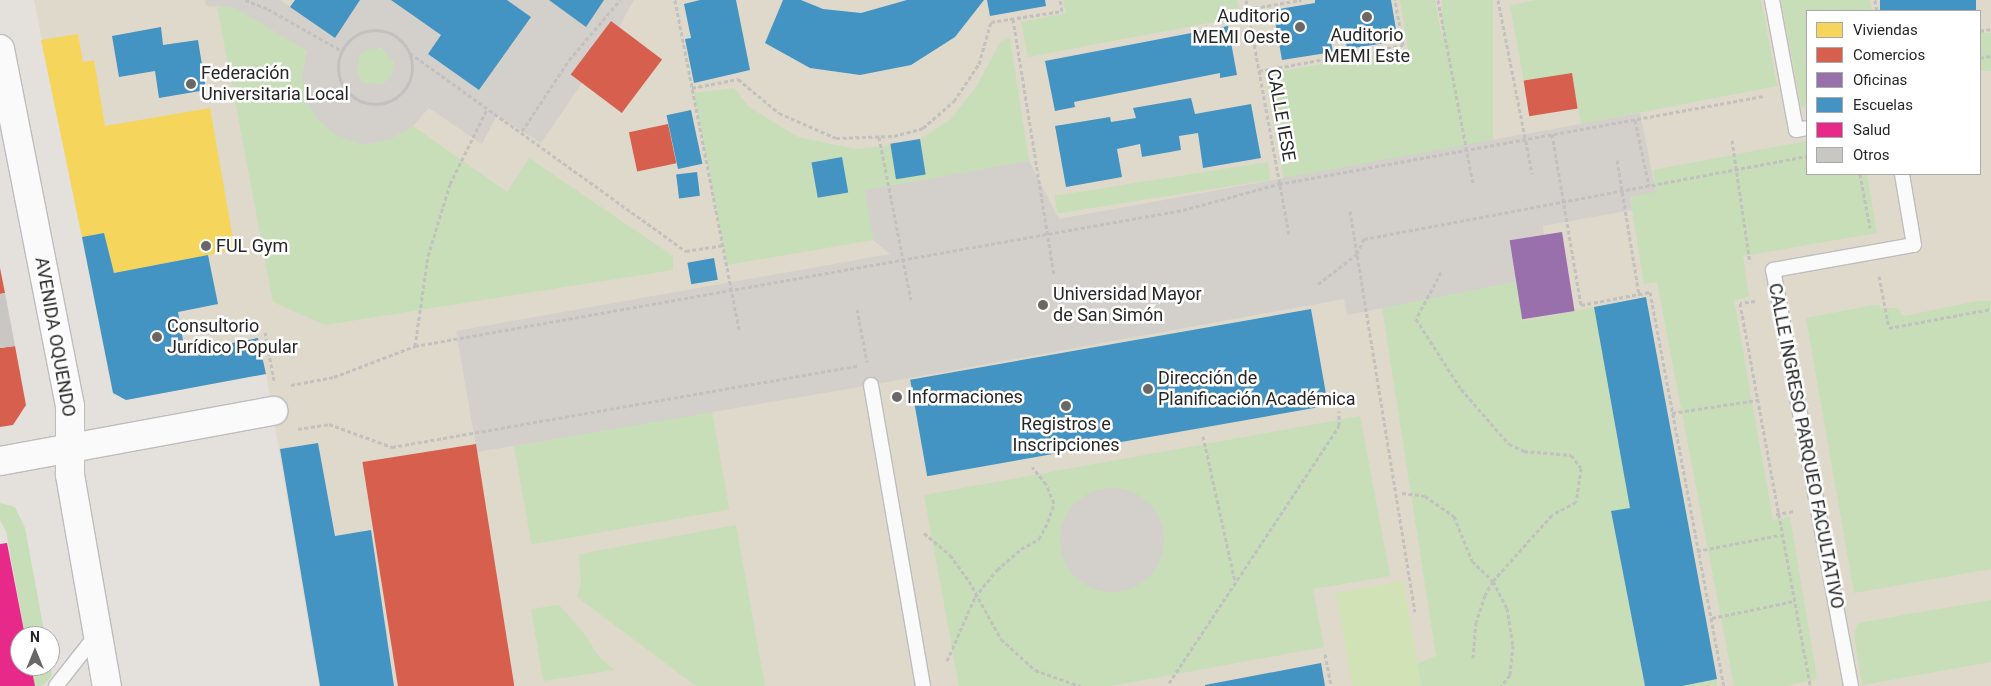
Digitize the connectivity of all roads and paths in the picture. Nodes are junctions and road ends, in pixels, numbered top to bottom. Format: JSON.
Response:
{"nodes":[{"id":1,"x":245,"y":0,"type":"edge"},
{"id":2,"x":620,"y":0,"type":"edge"},
{"id":3,"x":675,"y":0,"type":"edge"},
{"id":4,"x":1060,"y":0,"type":"edge"},
{"id":5,"x":1246,"y":0,"type":"edge"},
{"id":6,"x":1301,"y":0,"type":"edge"},
{"id":7,"x":1395,"y":0,"type":"edge"},
{"id":8,"x":1438,"y":0,"type":"edge"},
{"id":9,"x":1498,"y":0,"type":"edge"},
{"id":10,"x":1772,"y":0,"type":"edge"},
{"id":11,"x":1248,"y":9,"type":"junction"},
{"id":12,"x":1013,"y":18,"type":"junction"},
{"id":13,"x":0,"y":49,"type":"edge"},
{"id":14,"x":342,"y":51,"type":"junction"},
{"id":15,"x":410,"y":53,"type":"junction"},
{"id":16,"x":1259,"y":71,"type":"junction"},
{"id":17,"x":692,"y":88,"type":"junction"},
{"id":18,"x":1789,"y":92,"type":"junction"},
{"id":19,"x":488,"y":108,"type":"junction"},
{"id":20,"x":1635,"y":120,"type":"junction"},
{"id":21,"x":1801,"y":129,"type":"edge"},
{"id":22,"x":522,"y":131,"type":"junction"},
{"id":23,"x":1552,"y":134,"type":"junction"},
{"id":24,"x":880,"y":137,"type":"junction"},
{"id":25,"x":1525,"y":139,"type":"junction"},
{"id":26,"x":1732,"y":140,"type":"dead end"},
{"id":27,"x":1466,"y":150,"type":"junction"},
{"id":28,"x":1806,"y":156,"type":"edge"},
{"id":29,"x":1617,"y":160,"type":"dead end"},
{"id":30,"x":1735,"y":169,"type":"junction"},
{"id":31,"x":1532,"y":174,"type":"dead end"},
{"id":32,"x":1860,"y":175,"type":"edge"},
{"id":33,"x":1902,"y":175,"type":"edge"},
{"id":34,"x":1279,"y":184,"type":"junction"},
{"id":35,"x":1473,"y":184,"type":"dead end"},
{"id":36,"x":1649,"y":186,"type":"junction"},
{"id":37,"x":1622,"y":191,"type":"junction"},
{"id":38,"x":1564,"y":202,"type":"junction"},
{"id":39,"x":1350,"y":211,"type":"dead end"},
{"id":40,"x":1048,"y":234,"type":"junction"},
{"id":41,"x":1289,"y":235,"type":"dead end"},
{"id":42,"x":723,"y":245,"type":"junction"},
{"id":43,"x":1874,"y":252,"type":"junction"},
{"id":44,"x":1357,"y":254,"type":"junction"},
{"id":45,"x":904,"y":260,"type":"junction"},
{"id":46,"x":1440,"y":272,"type":"dead end"},
{"id":47,"x":1751,"y":272,"type":"dead end"},
{"id":48,"x":1054,"y":275,"type":"dead end"},
{"id":49,"x":1318,"y":284,"type":"dead end"},
{"id":50,"x":732,"y":290,"type":"junction"},
{"id":51,"x":1754,"y":291,"type":"dead end"},
{"id":52,"x":1639,"y":294,"type":"junction"},
{"id":53,"x":910,"y":300,"type":"dead end"},
{"id":54,"x":857,"y":309,"type":"dead end"},
{"id":55,"x":1991,"y":309,"type":"edge"},
{"id":56,"x":739,"y":330,"type":"dead end"},
{"id":57,"x":265,"y":332,"type":"dead end"},
{"id":58,"x":415,"y":346,"type":"junction"},
{"id":59,"x":849,"y":366,"type":"dead end"},
{"id":60,"x":334,"y":377,"type":"dead end"},
{"id":61,"x":871,"y":385,"type":"joint"},
{"id":62,"x":274,"y":399,"type":"joint"},
{"id":63,"x":1757,"y":400,"type":"junction"},
{"id":64,"x":1339,"y":411,"type":"dead end"},
{"id":65,"x":1672,"y":413,"type":"junction"},
{"id":66,"x":329,"y":424,"type":"dead end"},
{"id":67,"x":1203,"y":436,"type":"dead end"},
{"id":68,"x":71,"y":447,"type":"junction"},
{"id":69,"x":0,"y":460,"type":"edge"},
{"id":70,"x":1032,"y":467,"type":"dead end"},
{"id":71,"x":1402,"y":493,"type":"dead end"},
{"id":72,"x":924,"y":533,"type":"dead end"},
{"id":73,"x":1780,"y":535,"type":"junction"},
{"id":74,"x":1697,"y":551,"type":"junction"},
{"id":75,"x":1493,"y":581,"type":"junction"},
{"id":76,"x":1236,"y":582,"type":"junction"},
{"id":77,"x":975,"y":598,"type":"junction"},
{"id":78,"x":1795,"y":601,"type":"junction"},
{"id":79,"x":1415,"y":612,"type":"dead end"},
{"id":80,"x":1712,"y":618,"type":"junction"},
{"id":81,"x":98,"y":634,"type":"junction"},
{"id":82,"x":1325,"y":654,"type":"dead end"},
{"id":83,"x":1473,"y":658,"type":"dead end"},
{"id":84,"x":947,"y":660,"type":"dead end"},
{"id":85,"x":1169,"y":683,"type":"dead end"},
{"id":86,"x":56,"y":686,"type":"edge"},
{"id":87,"x":107,"y":686,"type":"edge"},
{"id":88,"x":923,"y":686,"type":"edge"},
{"id":89,"x":1080,"y":686,"type":"edge"},
{"id":90,"x":1331,"y":686,"type":"edge"},
{"id":91,"x":1501,"y":686,"type":"edge"},
{"id":92,"x":1724,"y":686,"type":"edge"},
{"id":93,"x":1810,"y":686,"type":"edge"},
{"id":94,"x":1851,"y":686,"type":"edge"}],
"edges":[{"from":1,"to":14,"type":"path"},
{"from":2,"to":22,"type":"path"},
{"from":3,"to":17,"type":"path"},
{"from":4,"to":12,"type":"path"},
{"from":5,"to":11,"type":"path","name":"CALLE IESE"},
{"from":6,"to":11,"type":"path"},
{"from":7,"to":16,"type":"path"},
{"from":8,"to":27,"type":"path"},
{"from":9,"to":25,"type":"path"},
{"from":10,"to":18,"type":"lane"},
{"from":11,"to":16,"type":"path","name":"CALLE IESE"},
{"from":12,"to":24,"type":"path"},
{"from":12,"to":40,"type":"path"},
{"from":13,"to":68,"type":"main road","name":"AVENIDA OQUENDO"},
{"from":14,"to":15,"type":"path"},
{"from":14,"to":15,"type":"path"},
{"from":15,"to":19,"type":"path"},
{"from":16,"to":34,"type":"path","name":"CALLE IESE"},
{"from":17,"to":24,"type":"path"},
{"from":17,"to":42,"type":"path"},
{"from":18,"to":20,"type":"path"},
{"from":18,"to":21,"type":"lane"},
{"from":19,"to":22,"type":"path"},
{"from":19,"to":58,"type":"path"},
{"from":20,"to":23,"type":"path"},
{"from":20,"to":36,"type":"path"},
{"from":22,"to":42,"type":"path"},
{"from":23,"to":25,"type":"path"},
{"from":23,"to":38,"type":"path"},
{"from":24,"to":45,"type":"path"},
{"from":25,"to":27,"type":"path"},
{"from":25,"to":31,"type":"path"},
{"from":26,"to":30,"type":"path"},
{"from":27,"to":34,"type":"path"},
{"from":27,"to":35,"type":"path"},
{"from":28,"to":30,"type":"path"},
{"from":29,"to":37,"type":"path"},
{"from":30,"to":36,"type":"path"},
{"from":30,"to":47,"type":"path"},
{"from":32,"to":43,"type":"path"},
{"from":33,"to":43,"type":"lane","name":"CALLE INGRESO PARQUEO FACULTATIVO"},
{"from":34,"to":40,"type":"path"},
{"from":34,"to":41,"type":"path","name":"CALLE IESE"},
{"from":36,"to":37,"type":"path"},
{"from":37,"to":38,"type":"path"},
{"from":37,"to":52,"type":"path"},
{"from":38,"to":44,"type":"path"},
{"from":38,"to":52,"type":"path"},
{"from":39,"to":44,"type":"path"},
{"from":40,"to":45,"type":"path"},
{"from":40,"to":48,"type":"path"},
{"from":42,"to":50,"type":"path"},
{"from":43,"to":55,"type":"path"},
{"from":43,"to":94,"type":"lane","name":"CALLE INGRESO PARQUEO FACULTATIVO"},
{"from":44,"to":49,"type":"path"},
{"from":44,"to":79,"type":"path"},
{"from":45,"to":50,"type":"path"},
{"from":45,"to":53,"type":"path"},
{"from":46,"to":75,"type":"path"},
{"from":50,"to":56,"type":"path"},
{"from":50,"to":58,"type":"path"},
{"from":51,"to":63,"type":"path"},
{"from":52,"to":65,"type":"path"},
{"from":54,"to":61,"type":"path"},
{"from":57,"to":62,"type":"path"},
{"from":58,"to":60,"type":"path"},
{"from":59,"to":66,"type":"path"},
{"from":61,"to":88,"type":"lane"},
{"from":62,"to":68,"type":"main road"},
{"from":63,"to":65,"type":"path"},
{"from":63,"to":73,"type":"path"},
{"from":64,"to":76,"type":"path"},
{"from":65,"to":74,"type":"path"},
{"from":67,"to":76,"type":"path"},
{"from":68,"to":69,"type":"main road"},
{"from":68,"to":81,"type":"main road","name":"AVENIDA OQUENDO"},
{"from":70,"to":77,"type":"path"},
{"from":71,"to":75,"type":"path"},
{"from":72,"to":77,"type":"path"},
{"from":73,"to":74,"type":"path"},
{"from":73,"to":78,"type":"path"},
{"from":74,"to":80,"type":"path"},
{"from":75,"to":83,"type":"path"},
{"from":75,"to":91,"type":"path"},
{"from":76,"to":85,"type":"path"},
{"from":77,"to":84,"type":"path"},
{"from":77,"to":89,"type":"path"},
{"from":78,"to":80,"type":"path"},
{"from":78,"to":93,"type":"path"},
{"from":80,"to":92,"type":"path"},
{"from":81,"to":86,"type":"lane"},
{"from":81,"to":87,"type":"main road","name":"AVENIDA OQUENDO"},
{"from":82,"to":90,"type":"path"}]}
